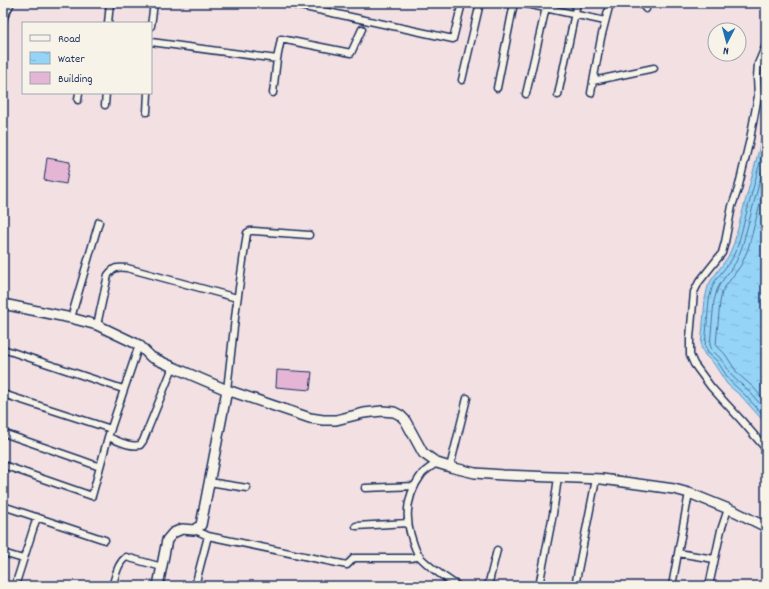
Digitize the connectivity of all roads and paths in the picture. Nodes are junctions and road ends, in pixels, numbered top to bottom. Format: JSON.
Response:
{"nodes":[{"id":1,"x":11,"y":3,"type":"edge"},
{"id":2,"x":110,"y":3,"type":"edge"},
{"id":3,"x":154,"y":3,"type":"edge"},
{"id":4,"x":286,"y":3,"type":"edge"},
{"id":5,"x":462,"y":3,"type":"edge"},
{"id":6,"x":480,"y":3,"type":"edge"},
{"id":7,"x":514,"y":3,"type":"edge"},
{"id":8,"x":522,"y":3,"type":"edge"},
{"id":9,"x":577,"y":3,"type":"edge"},
{"id":10,"x":610,"y":3,"type":"edge"},
{"id":11,"x":641,"y":3,"type":"edge"},
{"id":12,"x":547,"y":6,"type":"edge"},
{"id":13,"x":646,"y":9,"type":"dead end"},
{"id":14,"x":574,"y":14,"type":"junction"},
{"id":15,"x":605,"y":21,"type":"junction"},
{"id":16,"x":108,"y":22,"type":"edge"},
{"id":17,"x":152,"y":22,"type":"edge"},
{"id":18,"x":3,"y":23,"type":"edge"},
{"id":19,"x":362,"y":29,"type":"dead end"},
{"id":20,"x":152,"y":42,"type":"edge"},
{"id":21,"x":766,"y":45,"type":"edge"},
{"id":22,"x":277,"y":58,"type":"junction"},
{"id":23,"x":654,"y":68,"type":"dead end"},
{"id":24,"x":462,"y":80,"type":"dead end"},
{"id":25,"x":593,"y":81,"type":"junction"},
{"id":26,"x":497,"y":88,"type":"dead end"},
{"id":27,"x":591,"y":93,"type":"dead end"},
{"id":28,"x":79,"y":94,"type":"edge"},
{"id":29,"x":106,"y":94,"type":"edge"},
{"id":30,"x":148,"y":94,"type":"edge"},
{"id":31,"x":273,"y":94,"type":"dead end"},
{"id":32,"x":526,"y":94,"type":"dead end"},
{"id":33,"x":558,"y":95,"type":"dead end"},
{"id":34,"x":78,"y":100,"type":"dead end"},
{"id":35,"x":105,"y":105,"type":"dead end"},
{"id":36,"x":147,"y":112,"type":"dead end"},
{"id":37,"x":99,"y":222,"type":"dead end"},
{"id":38,"x":309,"y":235,"type":"dead end"},
{"id":39,"x":237,"y":298,"type":"junction"},
{"id":40,"x":3,"y":304,"type":"edge"},
{"id":41,"x":71,"y":318,"type":"junction"},
{"id":42,"x":97,"y":325,"type":"junction"},
{"id":43,"x":139,"y":345,"type":"junction"},
{"id":44,"x":3,"y":349,"type":"edge"},
{"id":45,"x":173,"y":368,"type":"junction"},
{"id":46,"x":123,"y":389,"type":"junction"},
{"id":47,"x":227,"y":390,"type":"junction"},
{"id":48,"x":3,"y":394,"type":"edge"},
{"id":49,"x":467,"y":398,"type":"dead end"},
{"id":50,"x":111,"y":429,"type":"junction"},
{"id":51,"x":3,"y":433,"type":"edge"},
{"id":52,"x":108,"y":436,"type":"junction"},
{"id":53,"x":766,"y":449,"type":"edge"},
{"id":54,"x":437,"y":463,"type":"junction"},
{"id":55,"x":3,"y":465,"type":"edge"},
{"id":56,"x":100,"y":467,"type":"junction"},
{"id":57,"x":450,"y":467,"type":"junction"},
{"id":58,"x":558,"y":477,"type":"junction"},
{"id":59,"x":596,"y":479,"type":"junction"},
{"id":60,"x":208,"y":482,"type":"junction"},
{"id":61,"x":415,"y":486,"type":"junction"},
{"id":62,"x":247,"y":488,"type":"dead end"},
{"id":63,"x":365,"y":488,"type":"dead end"},
{"id":64,"x":689,"y":493,"type":"junction"},
{"id":65,"x":3,"y":506,"type":"edge"},
{"id":66,"x":728,"y":509,"type":"junction"},
{"id":67,"x":37,"y":517,"type":"junction"},
{"id":68,"x":408,"y":523,"type":"junction"},
{"id":69,"x":356,"y":526,"type":"dead end"},
{"id":70,"x":766,"y":527,"type":"edge"},
{"id":71,"x":193,"y":530,"type":"junction"},
{"id":72,"x":208,"y":536,"type":"junction"},
{"id":73,"x":105,"y":540,"type":"dead end"},
{"id":74,"x":496,"y":550,"type":"dead end"},
{"id":75,"x":3,"y":553,"type":"edge"},
{"id":76,"x":678,"y":553,"type":"junction"},
{"id":77,"x":420,"y":556,"type":"junction"},
{"id":78,"x":24,"y":559,"type":"junction"},
{"id":79,"x":714,"y":559,"type":"junction"},
{"id":80,"x":162,"y":567,"type":"junction"},
{"id":81,"x":196,"y":582,"type":"dead end"},
{"id":82,"x":15,"y":586,"type":"edge"},
{"id":83,"x":112,"y":586,"type":"edge"},
{"id":84,"x":158,"y":586,"type":"edge"},
{"id":85,"x":458,"y":586,"type":"edge"},
{"id":86,"x":488,"y":586,"type":"edge"},
{"id":87,"x":539,"y":586,"type":"edge"},
{"id":88,"x":575,"y":586,"type":"edge"},
{"id":89,"x":672,"y":586,"type":"edge"},
{"id":90,"x":709,"y":586,"type":"edge"}],
"edges":[{"from":1,"to":18,"type":"street"},
{"from":2,"to":16,"type":"street"},
{"from":3,"to":17,"type":"street"},
{"from":4,"to":5,"type":"street"},
{"from":6,"to":24,"type":"street"},
{"from":7,"to":26,"type":"street"},
{"from":8,"to":12,"type":"street"},
{"from":9,"to":14,"type":"street"},
{"from":10,"to":15,"type":"street"},
{"from":11,"to":13,"type":"street"},
{"from":12,"to":14,"type":"street"},
{"from":12,"to":32,"type":"street"},
{"from":14,"to":15,"type":"street"},
{"from":14,"to":33,"type":"street"},
{"from":15,"to":25,"type":"street"},
{"from":19,"to":22,"type":"street"},
{"from":20,"to":22,"type":"street"},
{"from":21,"to":53,"type":"street"},
{"from":22,"to":31,"type":"street"},
{"from":23,"to":25,"type":"street"},
{"from":25,"to":27,"type":"street"},
{"from":28,"to":34,"type":"street"},
{"from":29,"to":35,"type":"street"},
{"from":30,"to":36,"type":"street"},
{"from":37,"to":41,"type":"street"},
{"from":38,"to":39,"type":"street"},
{"from":39,"to":42,"type":"street"},
{"from":39,"to":47,"type":"street"},
{"from":40,"to":41,"type":"street"},
{"from":41,"to":42,"type":"street"},
{"from":42,"to":43,"type":"street"},
{"from":43,"to":45,"type":"street"},
{"from":43,"to":46,"type":"street"},
{"from":44,"to":46,"type":"street"},
{"from":45,"to":47,"type":"street"},
{"from":45,"to":52,"type":"street"},
{"from":46,"to":50,"type":"street"},
{"from":47,"to":54,"type":"street"},
{"from":47,"to":60,"type":"street"},
{"from":48,"to":50,"type":"street"},
{"from":49,"to":57,"type":"street"},
{"from":50,"to":52,"type":"street"},
{"from":51,"to":56,"type":"street"},
{"from":52,"to":56,"type":"street"},
{"from":54,"to":57,"type":"street"},
{"from":54,"to":61,"type":"street"},
{"from":55,"to":56,"type":"street"},
{"from":57,"to":58,"type":"street"},
{"from":58,"to":59,"type":"street"},
{"from":58,"to":87,"type":"street"},
{"from":59,"to":64,"type":"street"},
{"from":59,"to":88,"type":"street"},
{"from":60,"to":62,"type":"street"},
{"from":60,"to":71,"type":"street"},
{"from":61,"to":63,"type":"street"},
{"from":61,"to":68,"type":"street"},
{"from":64,"to":66,"type":"street"},
{"from":64,"to":76,"type":"street"},
{"from":65,"to":67,"type":"street"},
{"from":66,"to":70,"type":"street"},
{"from":66,"to":79,"type":"street"},
{"from":67,"to":73,"type":"street"},
{"from":67,"to":78,"type":"street"},
{"from":68,"to":69,"type":"street"},
{"from":68,"to":77,"type":"street"},
{"from":71,"to":72,"type":"street"},
{"from":71,"to":80,"type":"street"},
{"from":72,"to":77,"type":"street"},
{"from":72,"to":81,"type":"street"},
{"from":74,"to":86,"type":"street"},
{"from":75,"to":78,"type":"street"},
{"from":76,"to":79,"type":"street"},
{"from":76,"to":89,"type":"street"},
{"from":77,"to":85,"type":"street"},
{"from":78,"to":82,"type":"street"},
{"from":79,"to":90,"type":"street"},
{"from":80,"to":83,"type":"street"},
{"from":80,"to":84,"type":"street"}]}
